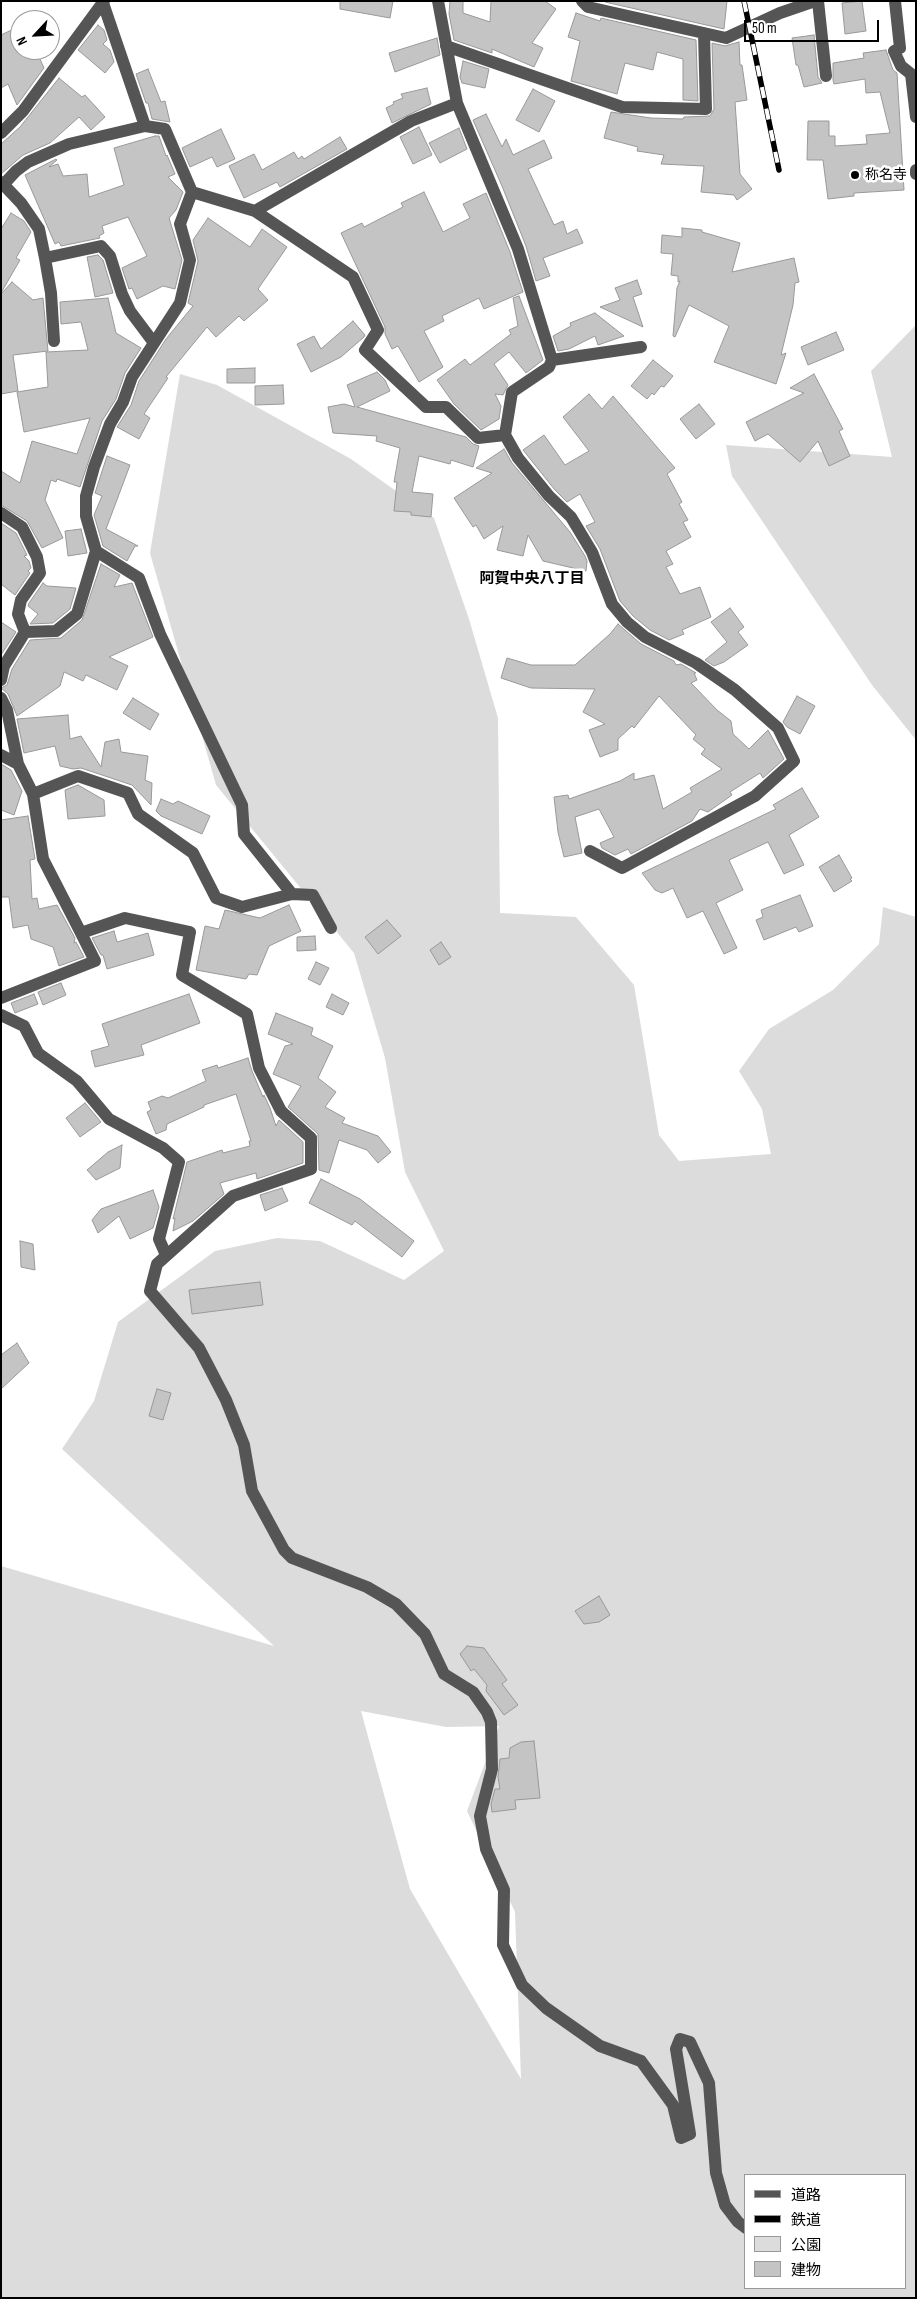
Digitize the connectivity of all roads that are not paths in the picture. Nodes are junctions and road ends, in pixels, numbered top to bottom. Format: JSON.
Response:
{"nodes":[{"id":1,"x":438,"y":1,"type":"edge"},
{"id":2,"x":582,"y":1,"type":"edge"},
{"id":3,"x":817,"y":1,"type":"edge"},
{"id":4,"x":895,"y":1,"type":"edge"},
{"id":5,"x":104,"y":2,"type":"edge"},
{"id":6,"x":704,"y":33,"type":"junction"},
{"id":7,"x":446,"y":46,"type":"junction"},
{"id":8,"x":826,"y":76,"type":"dead end"},
{"id":9,"x":457,"y":103,"type":"junction"},
{"id":10,"x":916,"y":117,"type":"edge"},
{"id":11,"x":145,"y":126,"type":"junction"},
{"id":12,"x":1,"y":133,"type":"edge"},
{"id":13,"x":916,"y":170,"type":"edge"},
{"id":14,"x":916,"y":174,"type":"edge"},
{"id":15,"x":2,"y":183,"type":"edge"},
{"id":16,"x":192,"y":192,"type":"junction"},
{"id":17,"x":254,"y":211,"type":"junction"},
{"id":18,"x":45,"y":258,"type":"junction"},
{"id":19,"x":54,"y":341,"type":"dead end"},
{"id":20,"x":154,"y":343,"type":"junction"},
{"id":21,"x":641,"y":347,"type":"dead end"},
{"id":22,"x":552,"y":360,"type":"junction"},
{"id":23,"x":506,"y":435,"type":"junction"},
{"id":24,"x":1,"y":513,"type":"edge"},
{"id":25,"x":96,"y":551,"type":"junction"},
{"id":26,"x":25,"y":632,"type":"junction"},
{"id":27,"x":3,"y":666,"type":"edge"},
{"id":28,"x":1,"y":680,"type":"edge"},
{"id":29,"x":1,"y":698,"type":"edge"},
{"id":30,"x":1,"y":755,"type":"edge"},
{"id":31,"x":18,"y":764,"type":"junction"},
{"id":32,"x":32,"y":794,"type":"junction"},
{"id":33,"x":590,"y":851,"type":"dead end"},
{"id":34,"x":292,"y":894,"type":"junction"},
{"id":35,"x":331,"y":928,"type":"dead end"},
{"id":36,"x":82,"y":933,"type":"junction"},
{"id":37,"x":1,"y":998,"type":"edge"},
{"id":38,"x":1,"y":1015,"type":"edge"},
{"id":39,"x":166,"y":1255,"type":"junction"},
{"id":40,"x":744,"y":2226,"type":"edge"}],
"edges":[{"from":1,"to":7,"type":"street"},
{"from":2,"to":6,"type":"street"},
{"from":3,"to":6,"type":"street"},
{"from":3,"to":8,"type":"street"},
{"from":4,"to":10,"type":"street"},
{"from":5,"to":11,"type":"street"},
{"from":5,"to":12,"type":"street"},
{"from":6,"to":7,"type":"street"},
{"from":7,"to":9,"type":"street"},
{"from":9,"to":17,"type":"street"},
{"from":9,"to":22,"type":"street"},
{"from":11,"to":15,"type":"street"},
{"from":11,"to":16,"type":"street"},
{"from":13,"to":14,"type":"street"},
{"from":15,"to":18,"type":"street"},
{"from":16,"to":17,"type":"street"},
{"from":16,"to":20,"type":"street"},
{"from":17,"to":23,"type":"street"},
{"from":18,"to":19,"type":"street"},
{"from":18,"to":20,"type":"street"},
{"from":20,"to":25,"type":"street"},
{"from":21,"to":22,"type":"street"},
{"from":22,"to":23,"type":"street"},
{"from":23,"to":33,"type":"street"},
{"from":24,"to":26,"type":"street"},
{"from":25,"to":26,"type":"street"},
{"from":25,"to":34,"type":"street"},
{"from":26,"to":27,"type":"street"},
{"from":27,"to":28,"type":"street"},
{"from":29,"to":31,"type":"street"},
{"from":30,"to":31,"type":"street"},
{"from":31,"to":32,"type":"street"},
{"from":32,"to":34,"type":"street"},
{"from":32,"to":36,"type":"street"},
{"from":34,"to":35,"type":"street"},
{"from":36,"to":37,"type":"street"},
{"from":36,"to":39,"type":"street"},
{"from":38,"to":39,"type":"street"},
{"from":39,"to":40,"type":"street"}]}
